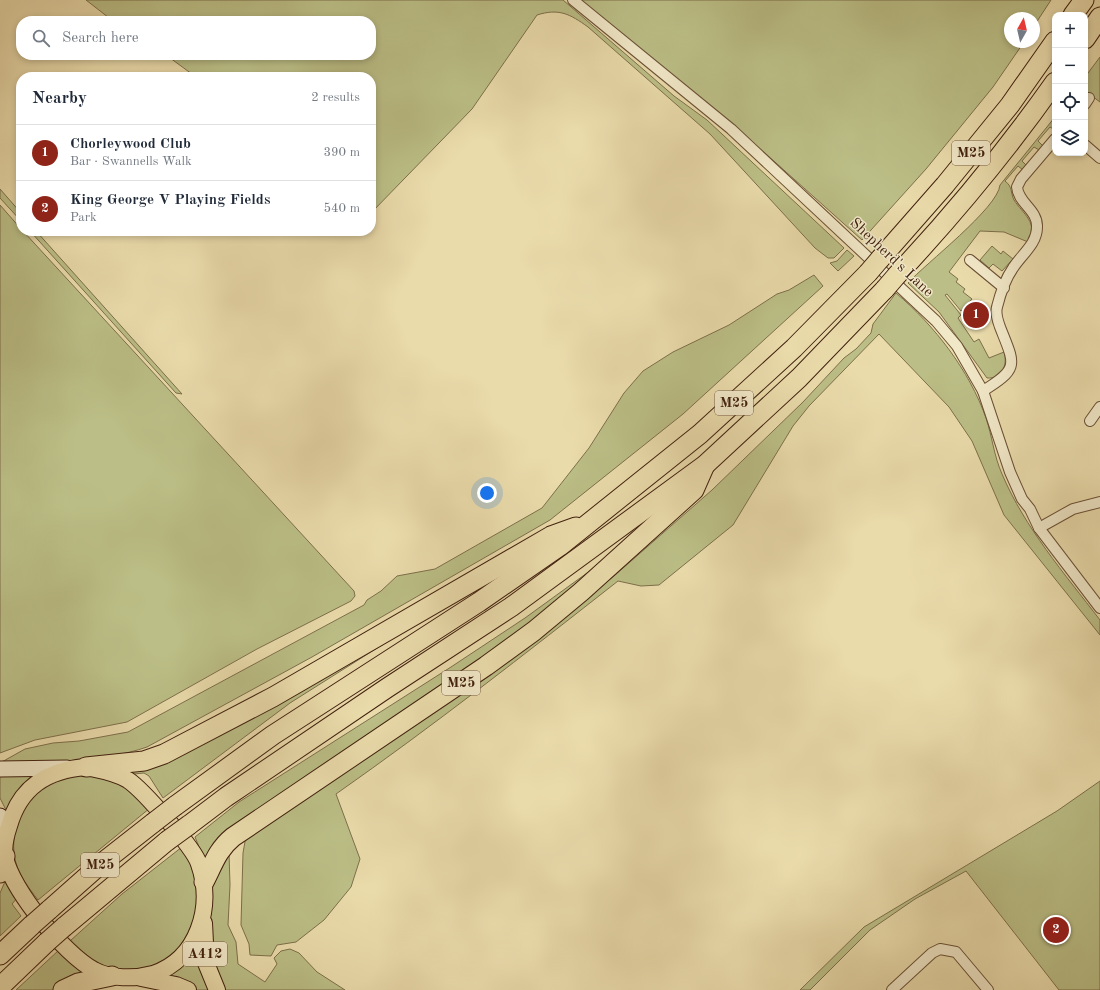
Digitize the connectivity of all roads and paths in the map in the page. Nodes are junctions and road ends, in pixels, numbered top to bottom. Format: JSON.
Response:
{"nodes":[{"id":1,"x":573,"y":0,"type":"edge"},
{"id":2,"x":1084,"y":0,"type":"edge"},
{"id":3,"x":1075,"y":12,"type":"edge"},
{"id":4,"x":1100,"y":18,"type":"edge"},
{"id":5,"x":1088,"y":35,"type":"edge"},
{"id":6,"x":1052,"y":45,"type":"edge"},
{"id":7,"x":1054,"y":84,"type":"edge"},
{"id":8,"x":1052,"y":143,"type":"edge"},
{"id":9,"x":1088,"y":147,"type":"edge"},
{"id":10,"x":1100,"y":158,"type":"edge"},
{"id":11,"x":970,"y":260,"type":"dead end"},
{"id":12,"x":1004,"y":288,"type":"junction"},
{"id":13,"x":983,"y":391,"type":"junction"},
{"id":14,"x":1100,"y":409,"type":"edge"},
{"id":15,"x":1090,"y":421,"type":"dead end"},
{"id":16,"x":705,"y":465,"type":"junction"},
{"id":17,"x":1100,"y":502,"type":"edge"},
{"id":18,"x":590,"y":522,"type":"junction"},
{"id":19,"x":1039,"y":528,"type":"junction"},
{"id":20,"x":1100,"y":608,"type":"edge"},
{"id":21,"x":78,"y":768,"type":"junction"},
{"id":22,"x":0,"y":769,"type":"edge"},
{"id":23,"x":0,"y":816,"type":"edge"},
{"id":24,"x":7,"y":832,"type":"junction"},
{"id":25,"x":2,"y":865,"type":"edge"},
{"id":26,"x":204,"y":882,"type":"junction"},
{"id":27,"x":204,"y":916,"type":"junction"},
{"id":28,"x":0,"y":955,"type":"edge"},
{"id":29,"x":112,"y":976,"type":"junction"},
{"id":30,"x":134,"y":976,"type":"junction"},
{"id":31,"x":0,"y":987,"type":"edge"},
{"id":32,"x":63,"y":990,"type":"edge"},
{"id":33,"x":188,"y":990,"type":"edge"},
{"id":34,"x":217,"y":990,"type":"edge"},
{"id":35,"x":892,"y":990,"type":"edge"},
{"id":36,"x":988,"y":990,"type":"edge"}],
"edges":[{"from":1,"to":13,"type":"street","name":"Shepherd's Lane"},
{"from":2,"to":3,"type":"highway"},
{"from":4,"to":5,"type":"highway"},
{"from":6,"to":18,"type":"highway","number":"M25","bridge":true},
{"from":7,"to":16,"type":"highway","number":"M25","bridge":true},
{"from":8,"to":12,"type":"street"},
{"from":9,"to":10,"type":"street"},
{"from":11,"to":12,"type":"street"},
{"from":12,"to":13,"type":"street"},
{"from":13,"to":19,"type":"street","name":"Shepherd's Lane"},
{"from":14,"to":15,"type":"street"},
{"from":16,"to":26,"type":"highway","number":"M25"},
{"from":16,"to":31,"type":"highway","number":"M25","bridge":true},
{"from":17,"to":19,"type":"street"},
{"from":18,"to":21,"type":"highway","number":"M25"},
{"from":18,"to":28,"type":"highway","number":"M25","bridge":true},
{"from":19,"to":20,"type":"street","name":"Shepherd's Lane"},
{"from":21,"to":22,"type":"street"},
{"from":21,"to":24,"type":"main road"},
{"from":21,"to":26,"type":"main road"},
{"from":23,"to":24,"type":"street"},
{"from":24,"to":25,"type":"main road"},
{"from":25,"to":29,"type":"main road"},
{"from":26,"to":27,"type":"main road"},
{"from":27,"to":30,"type":"main road"},
{"from":27,"to":34,"type":"main road","number":"A412"},
{"from":29,"to":30,"type":"main road"},
{"from":29,"to":32,"type":"highway"},
{"from":30,"to":33,"type":"main road","number":"A412"},
{"from":35,"to":36,"type":"street"}]}
